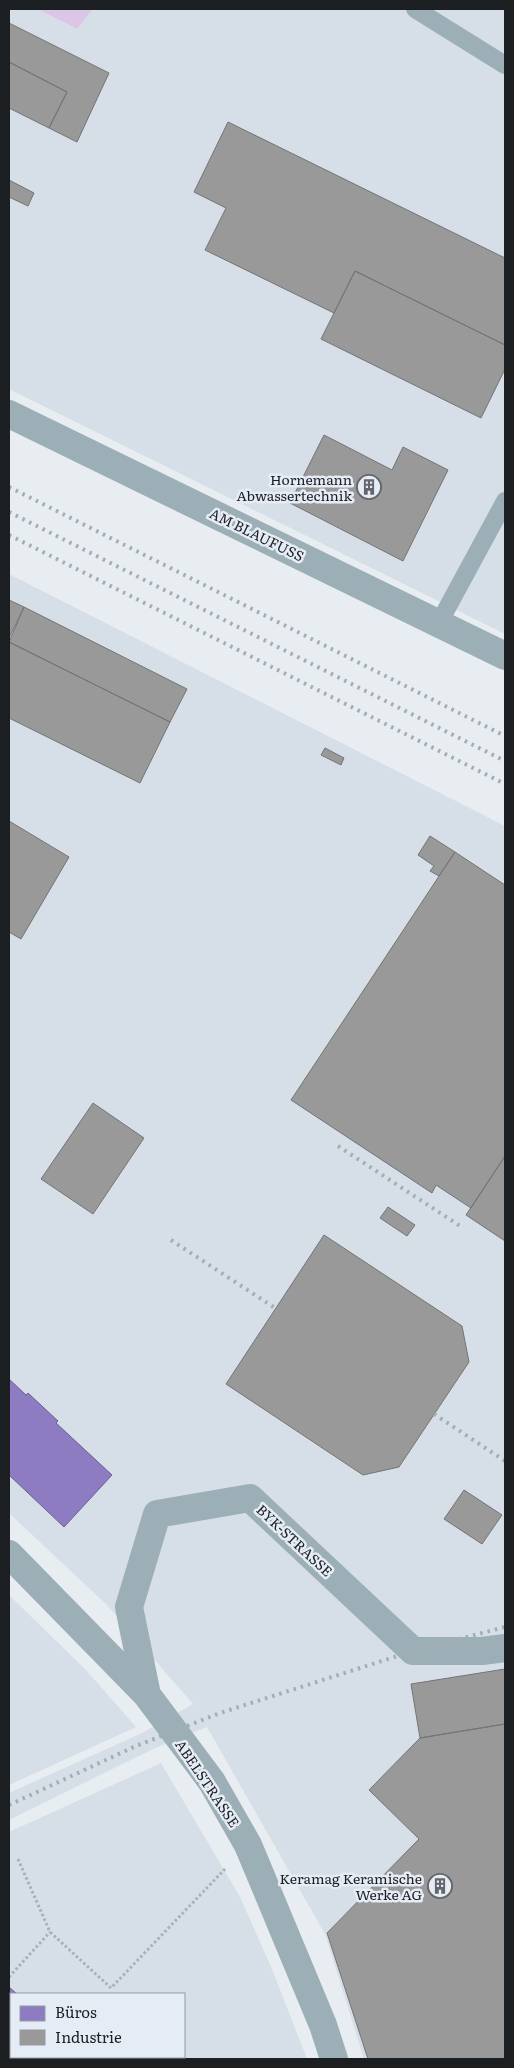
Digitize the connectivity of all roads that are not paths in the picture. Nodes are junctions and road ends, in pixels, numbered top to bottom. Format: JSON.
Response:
{"nodes":[{"id":1,"x":414,"y":9,"type":"edge"},
{"id":2,"x":505,"y":65,"type":"edge"},
{"id":3,"x":9,"y":414,"type":"edge"},
{"id":4,"x":505,"y":501,"type":"edge"},
{"id":5,"x":439,"y":623,"type":"junction"},
{"id":6,"x":505,"y":656,"type":"edge"},
{"id":7,"x":9,"y":1554,"type":"edge"},
{"id":8,"x":505,"y":1648,"type":"edge"},
{"id":9,"x":147,"y":1695,"type":"junction"},
{"id":10,"x":334,"y":2059,"type":"edge"}],
"edges":[{"from":1,"to":2,"type":"lane"},
{"from":3,"to":5,"type":"street","name":"AM BLAUFUSS"},
{"from":4,"to":5,"type":"lane"},
{"from":5,"to":6,"type":"street","name":"AM BLAUFUSS"},
{"from":7,"to":9,"type":"street","name":"ABELSTRASSE"},
{"from":8,"to":9,"type":"street","name":"BYK-STRASSE"},
{"from":9,"to":10,"type":"street","name":"ABELSTRASSE"}]}
